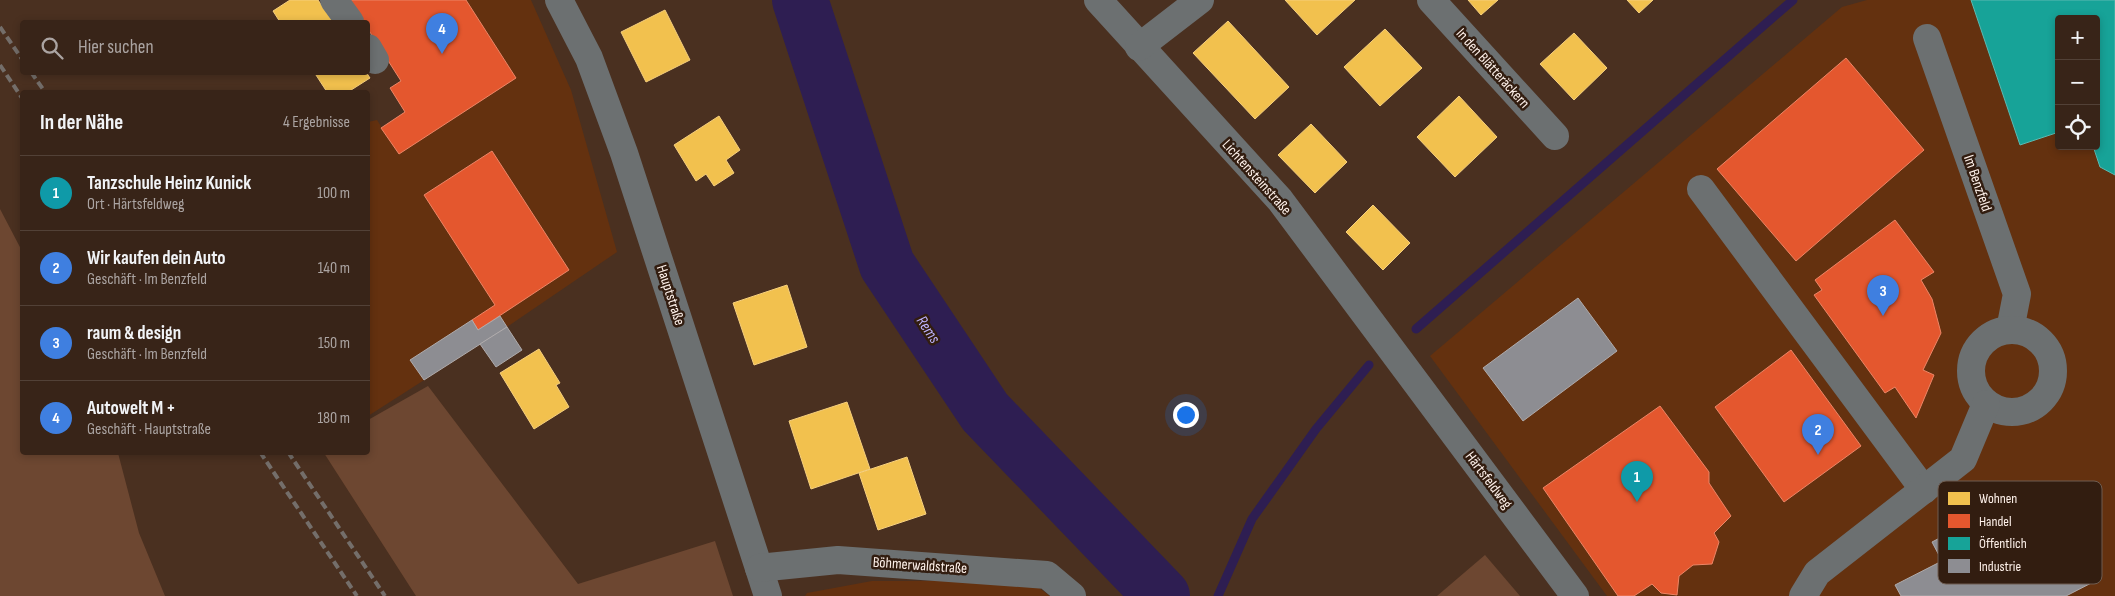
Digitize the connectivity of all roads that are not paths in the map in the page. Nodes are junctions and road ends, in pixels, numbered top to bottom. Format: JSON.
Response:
{"nodes":[{"id":1,"x":334,"y":0,"type":"edge"},
{"id":2,"x":559,"y":0,"type":"edge"},
{"id":3,"x":1098,"y":0,"type":"edge"},
{"id":4,"x":1200,"y":0,"type":"edge"},
{"id":5,"x":1431,"y":0,"type":"edge"},
{"id":6,"x":349,"y":20,"type":"edge"},
{"id":7,"x":1927,"y":38,"type":"dead end"},
{"id":8,"x":1139,"y":47,"type":"junction"},
{"id":9,"x":1555,"y":136,"type":"dead end"},
{"id":10,"x":1701,"y":190,"type":"dead end"},
{"id":11,"x":2010,"y":330,"type":"junction"},
{"id":12,"x":1403,"y":364,"type":"joint"},
{"id":13,"x":1986,"y":404,"type":"junction"},
{"id":14,"x":1924,"y":490,"type":"junction"},
{"id":15,"x":759,"y":568,"type":"junction"},
{"id":16,"x":768,"y":596,"type":"edge"},
{"id":17,"x":1072,"y":596,"type":"edge"},
{"id":18,"x":1575,"y":596,"type":"edge"},
{"id":19,"x":1803,"y":596,"type":"edge"}],
"edges":[{"from":1,"to":6,"type":"street"},
{"from":2,"to":15,"type":"street","name":"Hauptstraße"},
{"from":3,"to":8,"type":"street","name":"Lichtensteinstraße"},
{"from":4,"to":8,"type":"street"},
{"from":5,"to":9,"type":"street","name":"In den Blätteräckern"},
{"from":7,"to":11,"type":"street","name":"Im Benzfeld"},
{"from":8,"to":12,"type":"street","name":"Lichtensteinstraße"},
{"from":10,"to":14,"type":"street"},
{"from":11,"to":13,"type":"street"},
{"from":11,"to":13,"type":"street"},
{"from":12,"to":18,"type":"street","name":"Härtsfeldweg"},
{"from":13,"to":14,"type":"street"},
{"from":14,"to":19,"type":"street"},
{"from":15,"to":16,"type":"street","name":"Hauptstraße"},
{"from":15,"to":17,"type":"street","name":"Böhmerwaldstraße"}]}
